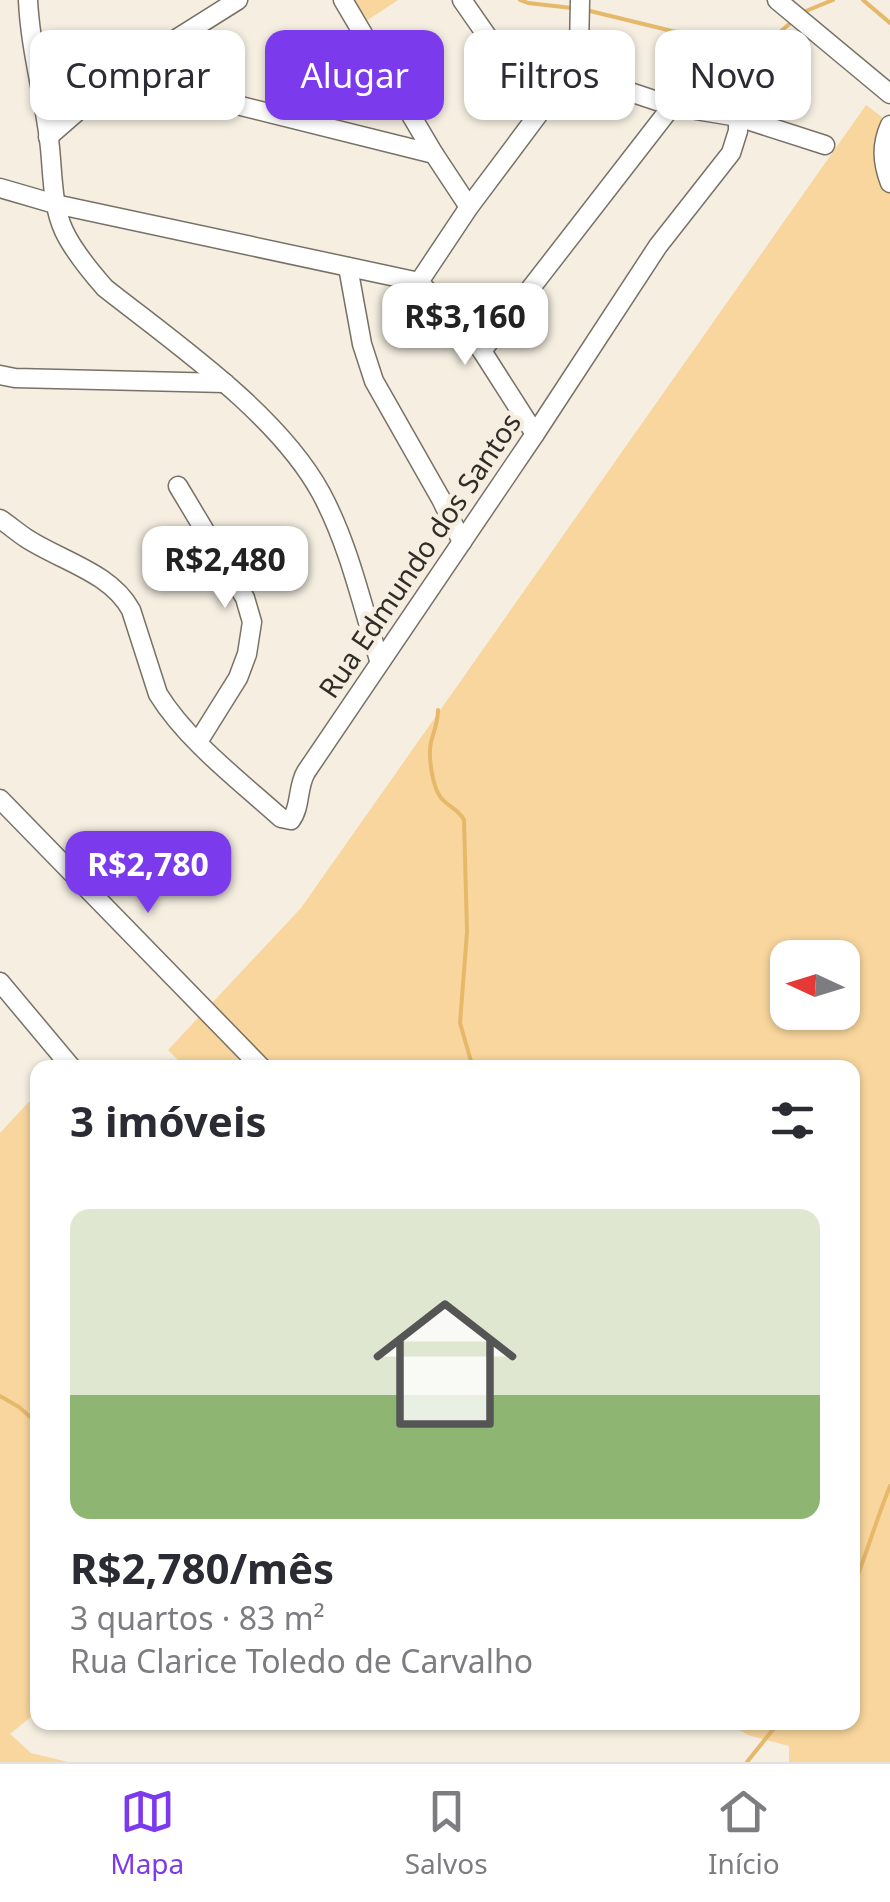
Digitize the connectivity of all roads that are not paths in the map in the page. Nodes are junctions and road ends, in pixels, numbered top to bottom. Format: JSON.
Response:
{"nodes":[{"id":1,"x":28,"y":0,"type":"edge"},
{"id":2,"x":238,"y":0,"type":"edge"},
{"id":3,"x":343,"y":0,"type":"edge"},
{"id":4,"x":462,"y":0,"type":"edge"},
{"id":5,"x":777,"y":0,"type":"edge"},
{"id":6,"x":191,"y":30,"type":"edge"},
{"id":7,"x":483,"y":30,"type":"edge"},
{"id":8,"x":890,"y":94,"type":"edge"},
{"id":9,"x":245,"y":107,"type":"edge"},
{"id":10,"x":68,"y":120,"type":"edge"},
{"id":11,"x":534,"y":120,"type":"edge"},
{"id":12,"x":661,"y":120,"type":"edge"},
{"id":13,"x":738,"y":120,"type":"edge"},
{"id":14,"x":747,"y":120,"type":"edge"},
{"id":15,"x":890,"y":125,"type":"edge"},
{"id":16,"x":48,"y":137,"type":"junction"},
{"id":17,"x":825,"y":145,"type":"dead end"},
{"id":18,"x":434,"y":154,"type":"junction"},
{"id":19,"x":890,"y":183,"type":"edge"},
{"id":20,"x":0,"y":188,"type":"edge"},
{"id":21,"x":56,"y":204,"type":"junction"},
{"id":22,"x":469,"y":207,"type":"junction"},
{"id":23,"x":348,"y":267,"type":"junction"},
{"id":24,"x":419,"y":282,"type":"junction"},
{"id":25,"x":482,"y":351,"type":"junction"},
{"id":26,"x":0,"y":375,"type":"edge"},
{"id":27,"x":225,"y":384,"type":"junction"},
{"id":28,"x":535,"y":434,"type":"junction"},
{"id":29,"x":178,"y":486,"type":"dead end"},
{"id":30,"x":0,"y":519,"type":"edge"},
{"id":31,"x":462,"y":542,"type":"junction"},
{"id":32,"x":379,"y":660,"type":"junction"},
{"id":33,"x":198,"y":742,"type":"junction"},
{"id":34,"x":0,"y":799,"type":"edge"},
{"id":35,"x":0,"y":982,"type":"edge"},
{"id":36,"x":65,"y":1060,"type":"edge"},
{"id":37,"x":254,"y":1060,"type":"edge"}],
"edges":[{"from":1,"to":16,"type":"street"},
{"from":2,"to":6,"type":"street"},
{"from":3,"to":18,"type":"street"},
{"from":4,"to":7,"type":"street"},
{"from":5,"to":8,"type":"street"},
{"from":9,"to":18,"type":"street"},
{"from":10,"to":16,"type":"street"},
{"from":11,"to":22,"type":"street"},
{"from":12,"to":25,"type":"street"},
{"from":13,"to":28,"type":"street","name":"Rua Edmundo dos Santos"},
{"from":14,"to":17,"type":"street"},
{"from":15,"to":19,"type":"street"},
{"from":16,"to":21,"type":"street"},
{"from":18,"to":22,"type":"street"},
{"from":20,"to":21,"type":"street"},
{"from":21,"to":23,"type":"street"},
{"from":21,"to":27,"type":"street"},
{"from":22,"to":24,"type":"street"},
{"from":23,"to":24,"type":"street"},
{"from":23,"to":31,"type":"street"},
{"from":24,"to":25,"type":"street"},
{"from":25,"to":28,"type":"street"},
{"from":26,"to":27,"type":"street"},
{"from":27,"to":32,"type":"street"},
{"from":28,"to":31,"type":"street","name":"Rua Edmundo dos Santos"},
{"from":29,"to":33,"type":"street"},
{"from":30,"to":33,"type":"street"},
{"from":31,"to":32,"type":"street","name":"Rua Edmundo dos Santos"},
{"from":32,"to":33,"type":"street","name":"Rua Edmundo dos Santos"},
{"from":34,"to":37,"type":"street"},
{"from":35,"to":36,"type":"street"}]}
